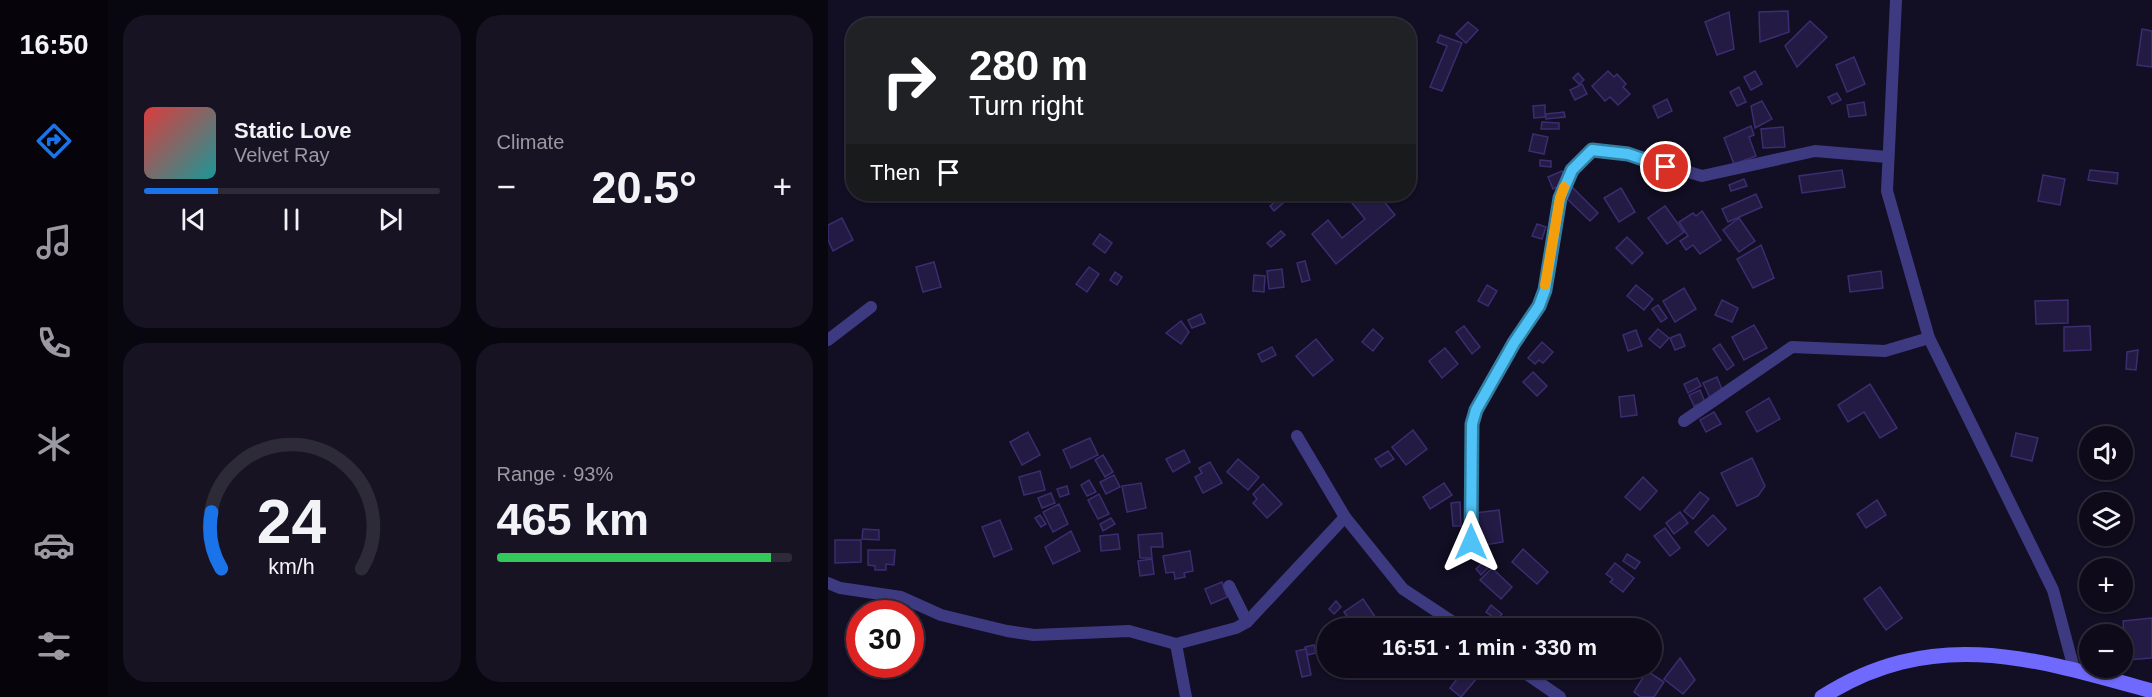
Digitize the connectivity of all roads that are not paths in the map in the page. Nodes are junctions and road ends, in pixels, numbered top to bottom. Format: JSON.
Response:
{"nodes":[{"id":1,"x":1896,"y":0,"type":"edge"},
{"id":2,"x":1887,"y":157,"type":"junction"},
{"id":3,"x":871,"y":307,"type":"dead end"},
{"id":4,"x":1929,"y":338,"type":"junction"},
{"id":5,"x":828,"y":340,"type":"edge"},
{"id":6,"x":1684,"y":421,"type":"dead end"},
{"id":7,"x":1297,"y":436,"type":"dead end"},
{"id":8,"x":1345,"y":517,"type":"junction"},
{"id":9,"x":1471,"y":542,"type":"dead end"},
{"id":10,"x":828,"y":583,"type":"edge"},
{"id":11,"x":1229,"y":586,"type":"dead end"},
{"id":12,"x":1447,"y":618,"type":"edge"},
{"id":13,"x":1247,"y":622,"type":"junction"},
{"id":14,"x":1176,"y":644,"type":"junction"},
{"id":15,"x":2074,"y":669,"type":"junction"},
{"id":16,"x":1532,"y":678,"type":"edge"},
{"id":17,"x":2152,"y":691,"type":"edge"},
{"id":18,"x":1186,"y":697,"type":"edge"},
{"id":19,"x":1560,"y":697,"type":"edge"},
{"id":20,"x":1822,"y":697,"type":"edge"}],
"edges":[{"from":1,"to":2,"type":"street"},
{"from":2,"to":4,"type":"street"},
{"from":2,"to":9,"type":"street"},
{"from":3,"to":5,"type":"street"},
{"from":4,"to":6,"type":"street"},
{"from":4,"to":15,"type":"street"},
{"from":7,"to":8,"type":"street"},
{"from":8,"to":12,"type":"street"},
{"from":8,"to":13,"type":"street"},
{"from":10,"to":14,"type":"street"},
{"from":11,"to":13,"type":"street"},
{"from":13,"to":14,"type":"street"},
{"from":14,"to":18,"type":"street"},
{"from":15,"to":17,"type":"main road"},
{"from":15,"to":20,"type":"main road"},
{"from":16,"to":19,"type":"street"}]}
